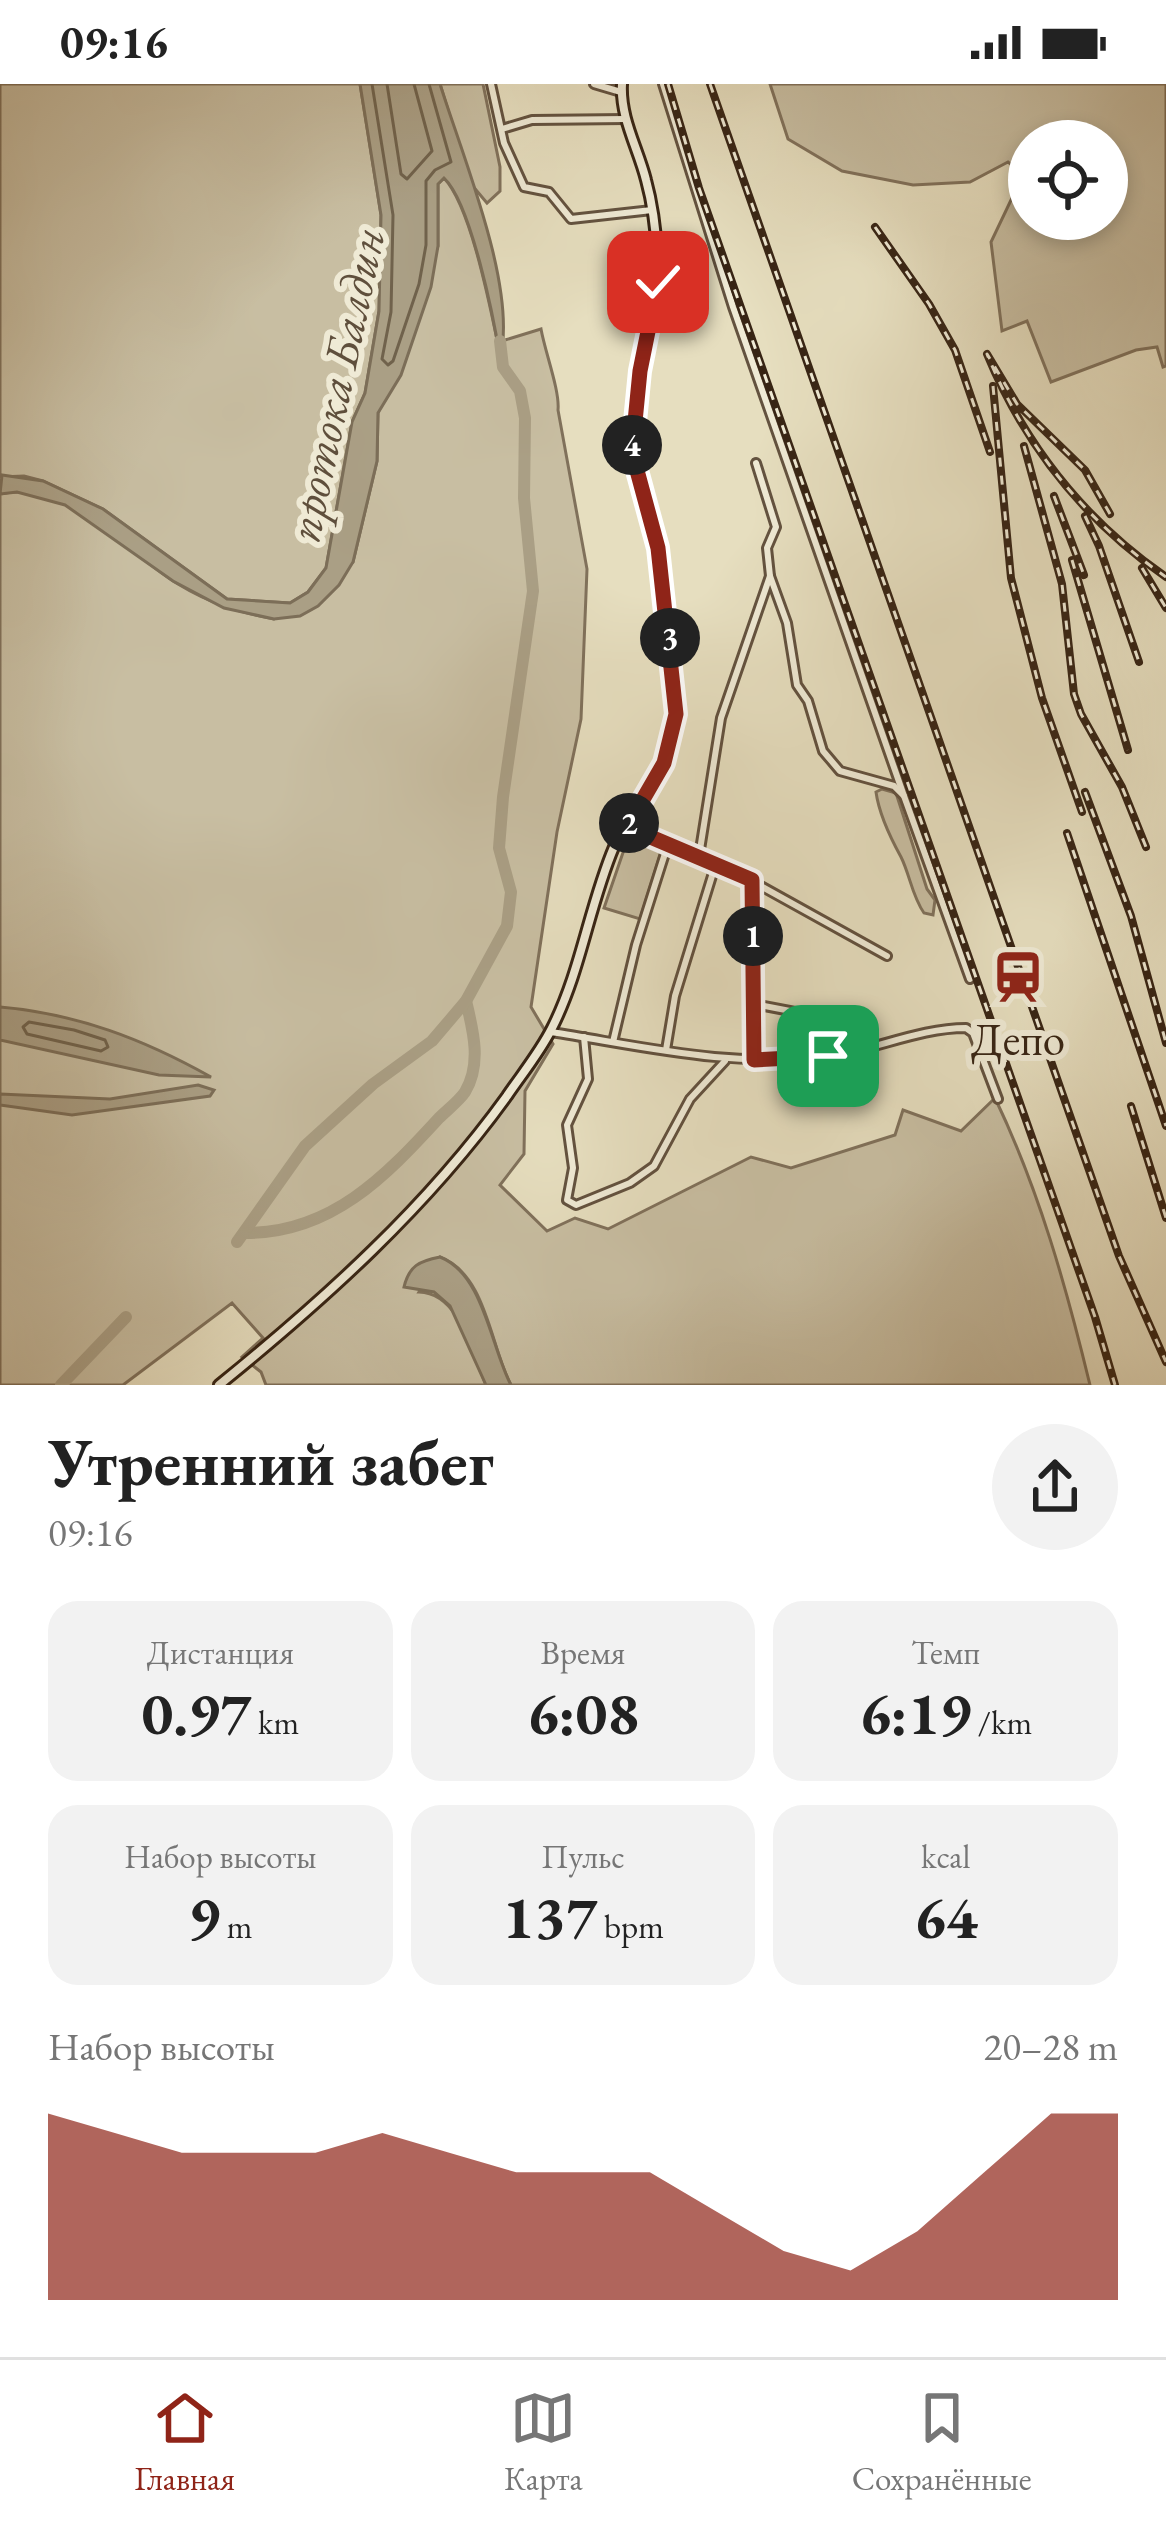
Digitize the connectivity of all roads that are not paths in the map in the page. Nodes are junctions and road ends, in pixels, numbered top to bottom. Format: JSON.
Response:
{"nodes":[{"id":1,"x":490,"y":84,"type":"edge"},
{"id":2,"x":594,"y":84,"type":"edge"},
{"id":3,"x":664,"y":84,"type":"edge"},
{"id":4,"x":621,"y":88,"type":"edge"},
{"id":5,"x":626,"y":119,"type":"junction"},
{"id":6,"x":502,"y":129,"type":"junction"},
{"id":7,"x":652,"y":210,"type":"junction"},
{"id":8,"x":756,"y":463,"type":"dead end"},
{"id":9,"x":770,"y":576,"type":"junction"},
{"id":10,"x":904,"y":796,"type":"junction"},
{"id":11,"x":627,"y":827,"type":"junction"},
{"id":12,"x":668,"y":844,"type":"junction"},
{"id":13,"x":699,"y":856,"type":"junction"},
{"id":14,"x":716,"y":862,"type":"junction"},
{"id":15,"x":752,"y":880,"type":"junction"},
{"id":16,"x":887,"y":956,"type":"dead end"},
{"id":17,"x":970,"y":979,"type":"dead end"},
{"id":18,"x":754,"y":1004,"type":"junction"},
{"id":19,"x":837,"y":1020,"type":"dead end"},
{"id":20,"x":550,"y":1032,"type":"junction"},
{"id":21,"x":584,"y":1037,"type":"junction"},
{"id":22,"x":613,"y":1042,"type":"junction"},
{"id":23,"x":666,"y":1052,"type":"junction"},
{"id":24,"x":754,"y":1060,"type":"junction"},
{"id":25,"x":724,"y":1061,"type":"junction"},
{"id":26,"x":998,"y":1099,"type":"dead end"},
{"id":27,"x":219,"y":1385,"type":"edge"}],
"edges":[{"from":1,"to":6,"type":"street"},
{"from":2,"to":4,"type":"street"},
{"from":3,"to":10,"type":"street"},
{"from":4,"to":5,"type":"street"},
{"from":5,"to":6,"type":"street"},
{"from":5,"to":7,"type":"street"},
{"from":6,"to":7,"type":"street"},
{"from":7,"to":11,"type":"street"},
{"from":8,"to":9,"type":"street"},
{"from":9,"to":10,"type":"street"},
{"from":9,"to":13,"type":"street"},
{"from":10,"to":17,"type":"street"},
{"from":11,"to":12,"type":"street"},
{"from":11,"to":20,"type":"street"},
{"from":12,"to":13,"type":"street"},
{"from":12,"to":22,"type":"street"},
{"from":13,"to":14,"type":"street"},
{"from":14,"to":15,"type":"street"},
{"from":14,"to":23,"type":"street"},
{"from":15,"to":16,"type":"street"},
{"from":15,"to":18,"type":"street"},
{"from":18,"to":19,"type":"street"},
{"from":18,"to":24,"type":"street"},
{"from":20,"to":21,"type":"street"},
{"from":20,"to":27,"type":"street"},
{"from":21,"to":22,"type":"street"},
{"from":21,"to":25,"type":"street"},
{"from":22,"to":23,"type":"street"},
{"from":23,"to":25,"type":"street"},
{"from":24,"to":25,"type":"street"},
{"from":24,"to":26,"type":"street"}]}
